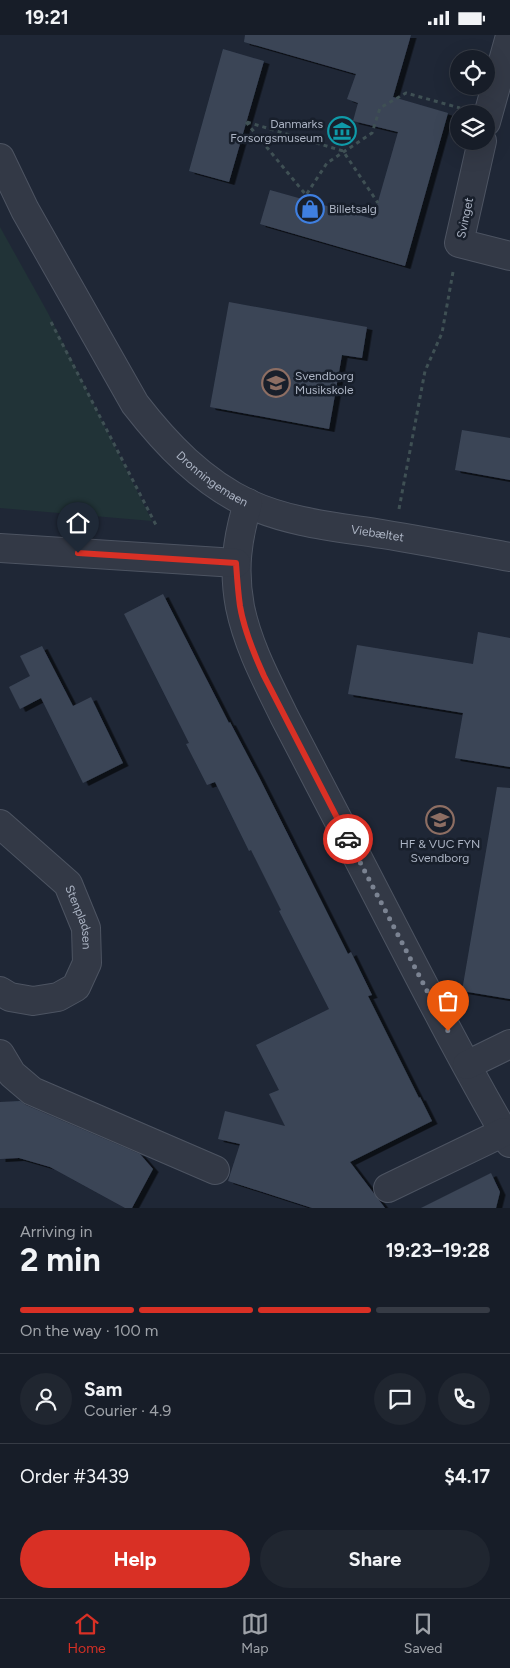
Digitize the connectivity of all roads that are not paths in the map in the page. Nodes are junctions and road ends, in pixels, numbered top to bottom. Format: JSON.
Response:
{"nodes":[{"id":1,"x":510,"y":36,"type":"edge"},
{"id":2,"x":491,"y":105,"type":"edge"},
{"id":3,"x":480,"y":150,"type":"edge"},
{"id":4,"x":0,"y":158,"type":"edge"},
{"id":5,"x":510,"y":256,"type":"edge"},
{"id":6,"x":248,"y":503,"type":"junction"},
{"id":7,"x":0,"y":549,"type":"edge"},
{"id":8,"x":510,"y":557,"type":"edge"},
{"id":9,"x":236,"y":563,"type":"junction"},
{"id":10,"x":0,"y":826,"type":"edge"},
{"id":11,"x":3,"y":1002,"type":"edge"},
{"id":12,"x":510,"y":1044,"type":"edge"},
{"id":13,"x":0,"y":1054,"type":"edge"},
{"id":14,"x":467,"y":1065,"type":"junction"},
{"id":15,"x":507,"y":1137,"type":"edge"},
{"id":16,"x":215,"y":1170,"type":"dead end"},
{"id":17,"x":388,"y":1188,"type":"dead end"}],
"edges":[{"from":1,"to":2,"type":"street"},
{"from":3,"to":5,"type":"street","name":"Svinget"},
{"from":4,"to":6,"type":"street","name":"Dronningemaen"},
{"from":6,"to":8,"type":"street","name":"Viebæltet"},
{"from":6,"to":9,"type":"street","name":"Dronningemaen"},
{"from":7,"to":9,"type":"street"},
{"from":9,"to":14,"type":"street","name":"Dronningemaen"},
{"from":10,"to":11,"type":"street","name":"Stenpladsen"},
{"from":12,"to":14,"type":"street"},
{"from":13,"to":16,"type":"street"},
{"from":14,"to":15,"type":"street","name":"Dronningemaen"},
{"from":15,"to":17,"type":"street"}]}
